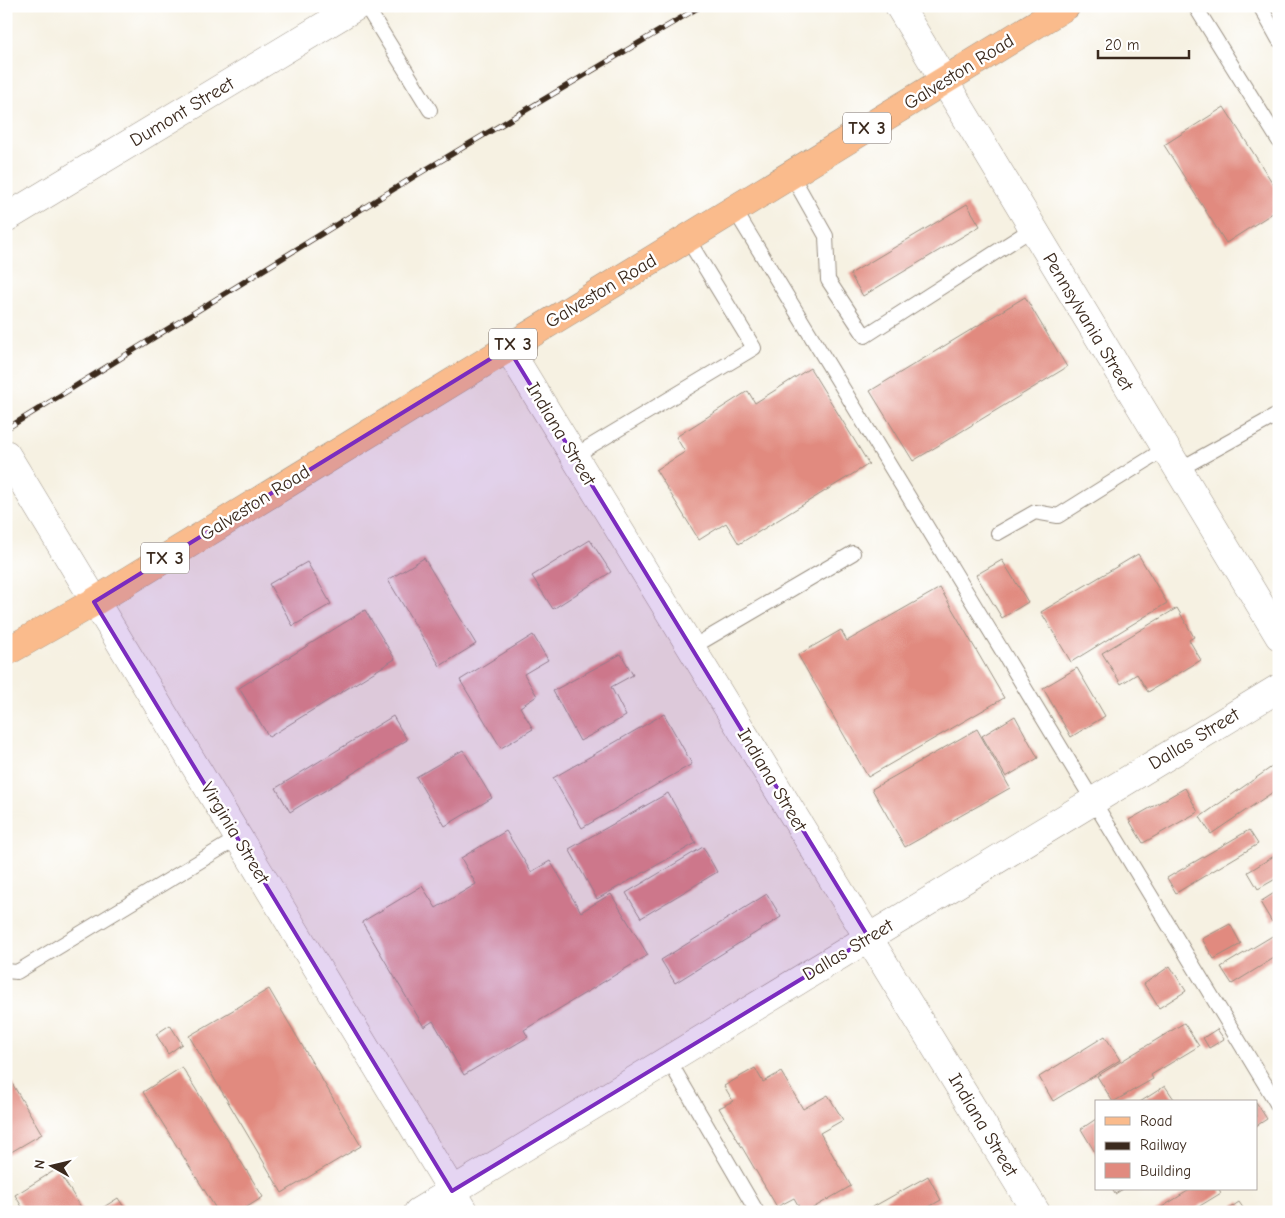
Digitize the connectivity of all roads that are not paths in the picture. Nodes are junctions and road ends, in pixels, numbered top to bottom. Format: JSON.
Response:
{"nodes":[{"id":1,"x":357,"y":6,"type":"edge"},
{"id":2,"x":366,"y":6,"type":"edge"},
{"id":3,"x":899,"y":6,"type":"edge"},
{"id":4,"x":1066,"y":6,"type":"edge"},
{"id":5,"x":1195,"y":6,"type":"edge"},
{"id":6,"x":1260,"y":6,"type":"edge"},
{"id":7,"x":318,"y":16,"type":"edge"},
{"id":8,"x":1279,"y":40,"type":"edge"},
{"id":9,"x":943,"y":82,"type":"junction"},
{"id":10,"x":430,"y":110,"type":"dead end"},
{"id":11,"x":1279,"y":141,"type":"edge"},
{"id":12,"x":791,"y":174,"type":"junction"},
{"id":13,"x":734,"y":209,"type":"junction"},
{"id":14,"x":6,"y":218,"type":"edge"},
{"id":15,"x":1032,"y":229,"type":"junction"},
{"id":16,"x":687,"y":238,"type":"junction"},
{"id":17,"x":508,"y":348,"type":"junction"},
{"id":18,"x":1279,"y":414,"type":"edge"},
{"id":19,"x":6,"y":454,"type":"edge"},
{"id":20,"x":574,"y":456,"type":"junction"},
{"id":21,"x":1172,"y":460,"type":"junction"},
{"id":22,"x":998,"y":533,"type":"dead end"},
{"id":23,"x":853,"y":553,"type":"dead end"},
{"id":24,"x":94,"y":602,"type":"junction"},
{"id":25,"x":1279,"y":636,"type":"edge"},
{"id":26,"x":691,"y":648,"type":"junction"},
{"id":27,"x":6,"y":652,"type":"edge"},
{"id":28,"x":1279,"y":688,"type":"edge"},
{"id":29,"x":1093,"y":801,"type":"junction"},
{"id":30,"x":238,"y":838,"type":"junction"},
{"id":31,"x":869,"y":938,"type":"junction"},
{"id":32,"x":6,"y":971,"type":"edge"},
{"id":33,"x":668,"y":1059,"type":"junction"},
{"id":34,"x":1279,"y":1107,"type":"edge"},
{"id":35,"x":458,"y":1201,"type":"edge"},
{"id":36,"x":418,"y":1212,"type":"edge"},
{"id":37,"x":757,"y":1212,"type":"edge"},
{"id":38,"x":1036,"y":1212,"type":"edge"}],
"edges":[{"from":1,"to":7,"type":"street","name":"Dumont Street"},
{"from":2,"to":10,"type":"lane"},
{"from":3,"to":9,"type":"street","name":"Pennsylvania Street"},
{"from":4,"to":9,"type":"main road","name":"Galveston Road","number":"TX 3"},
{"from":5,"to":11,"type":"lane"},
{"from":6,"to":8,"type":"lane"},
{"from":7,"to":14,"type":"street","name":"Dumont Street"},
{"from":9,"to":12,"type":"main road","name":"Galveston Road","number":"TX 3"},
{"from":9,"to":15,"type":"street","name":"Pennsylvania Street"},
{"from":12,"to":13,"type":"main road","name":"Galveston Road","number":"TX 3"},
{"from":12,"to":15,"type":"lane"},
{"from":13,"to":16,"type":"main road","name":"Galveston Road","number":"TX 3"},
{"from":13,"to":29,"type":"lane"},
{"from":15,"to":21,"type":"street","name":"Pennsylvania Street"},
{"from":16,"to":17,"type":"main road","name":"Galveston Road","number":"TX 3"},
{"from":16,"to":20,"type":"lane"},
{"from":17,"to":20,"type":"street","name":"Indiana Street"},
{"from":17,"to":24,"type":"main road","name":"Galveston Road","number":"TX 3"},
{"from":18,"to":21,"type":"lane"},
{"from":19,"to":24,"type":"street","name":"Virginia Street"},
{"from":20,"to":26,"type":"street","name":"Indiana Street"},
{"from":21,"to":22,"type":"lane"},
{"from":21,"to":25,"type":"street","name":"Pennsylvania Street"},
{"from":23,"to":26,"type":"lane"},
{"from":24,"to":27,"type":"main road","name":"Galveston Road","number":"TX 3"},
{"from":24,"to":30,"type":"street","name":"Virginia Street"},
{"from":26,"to":31,"type":"street","name":"Indiana Street"},
{"from":28,"to":29,"type":"street","name":"Dallas Street"},
{"from":29,"to":31,"type":"street","name":"Dallas Street"},
{"from":29,"to":34,"type":"lane"},
{"from":30,"to":32,"type":"lane"},
{"from":30,"to":35,"type":"street","name":"Virginia Street"},
{"from":31,"to":33,"type":"street","name":"Dallas Street"},
{"from":31,"to":38,"type":"street","name":"Indiana Street"},
{"from":33,"to":35,"type":"street","name":"Dallas Street"},
{"from":33,"to":37,"type":"lane"},
{"from":35,"to":36,"type":"street","name":"Dallas Street"}]}
